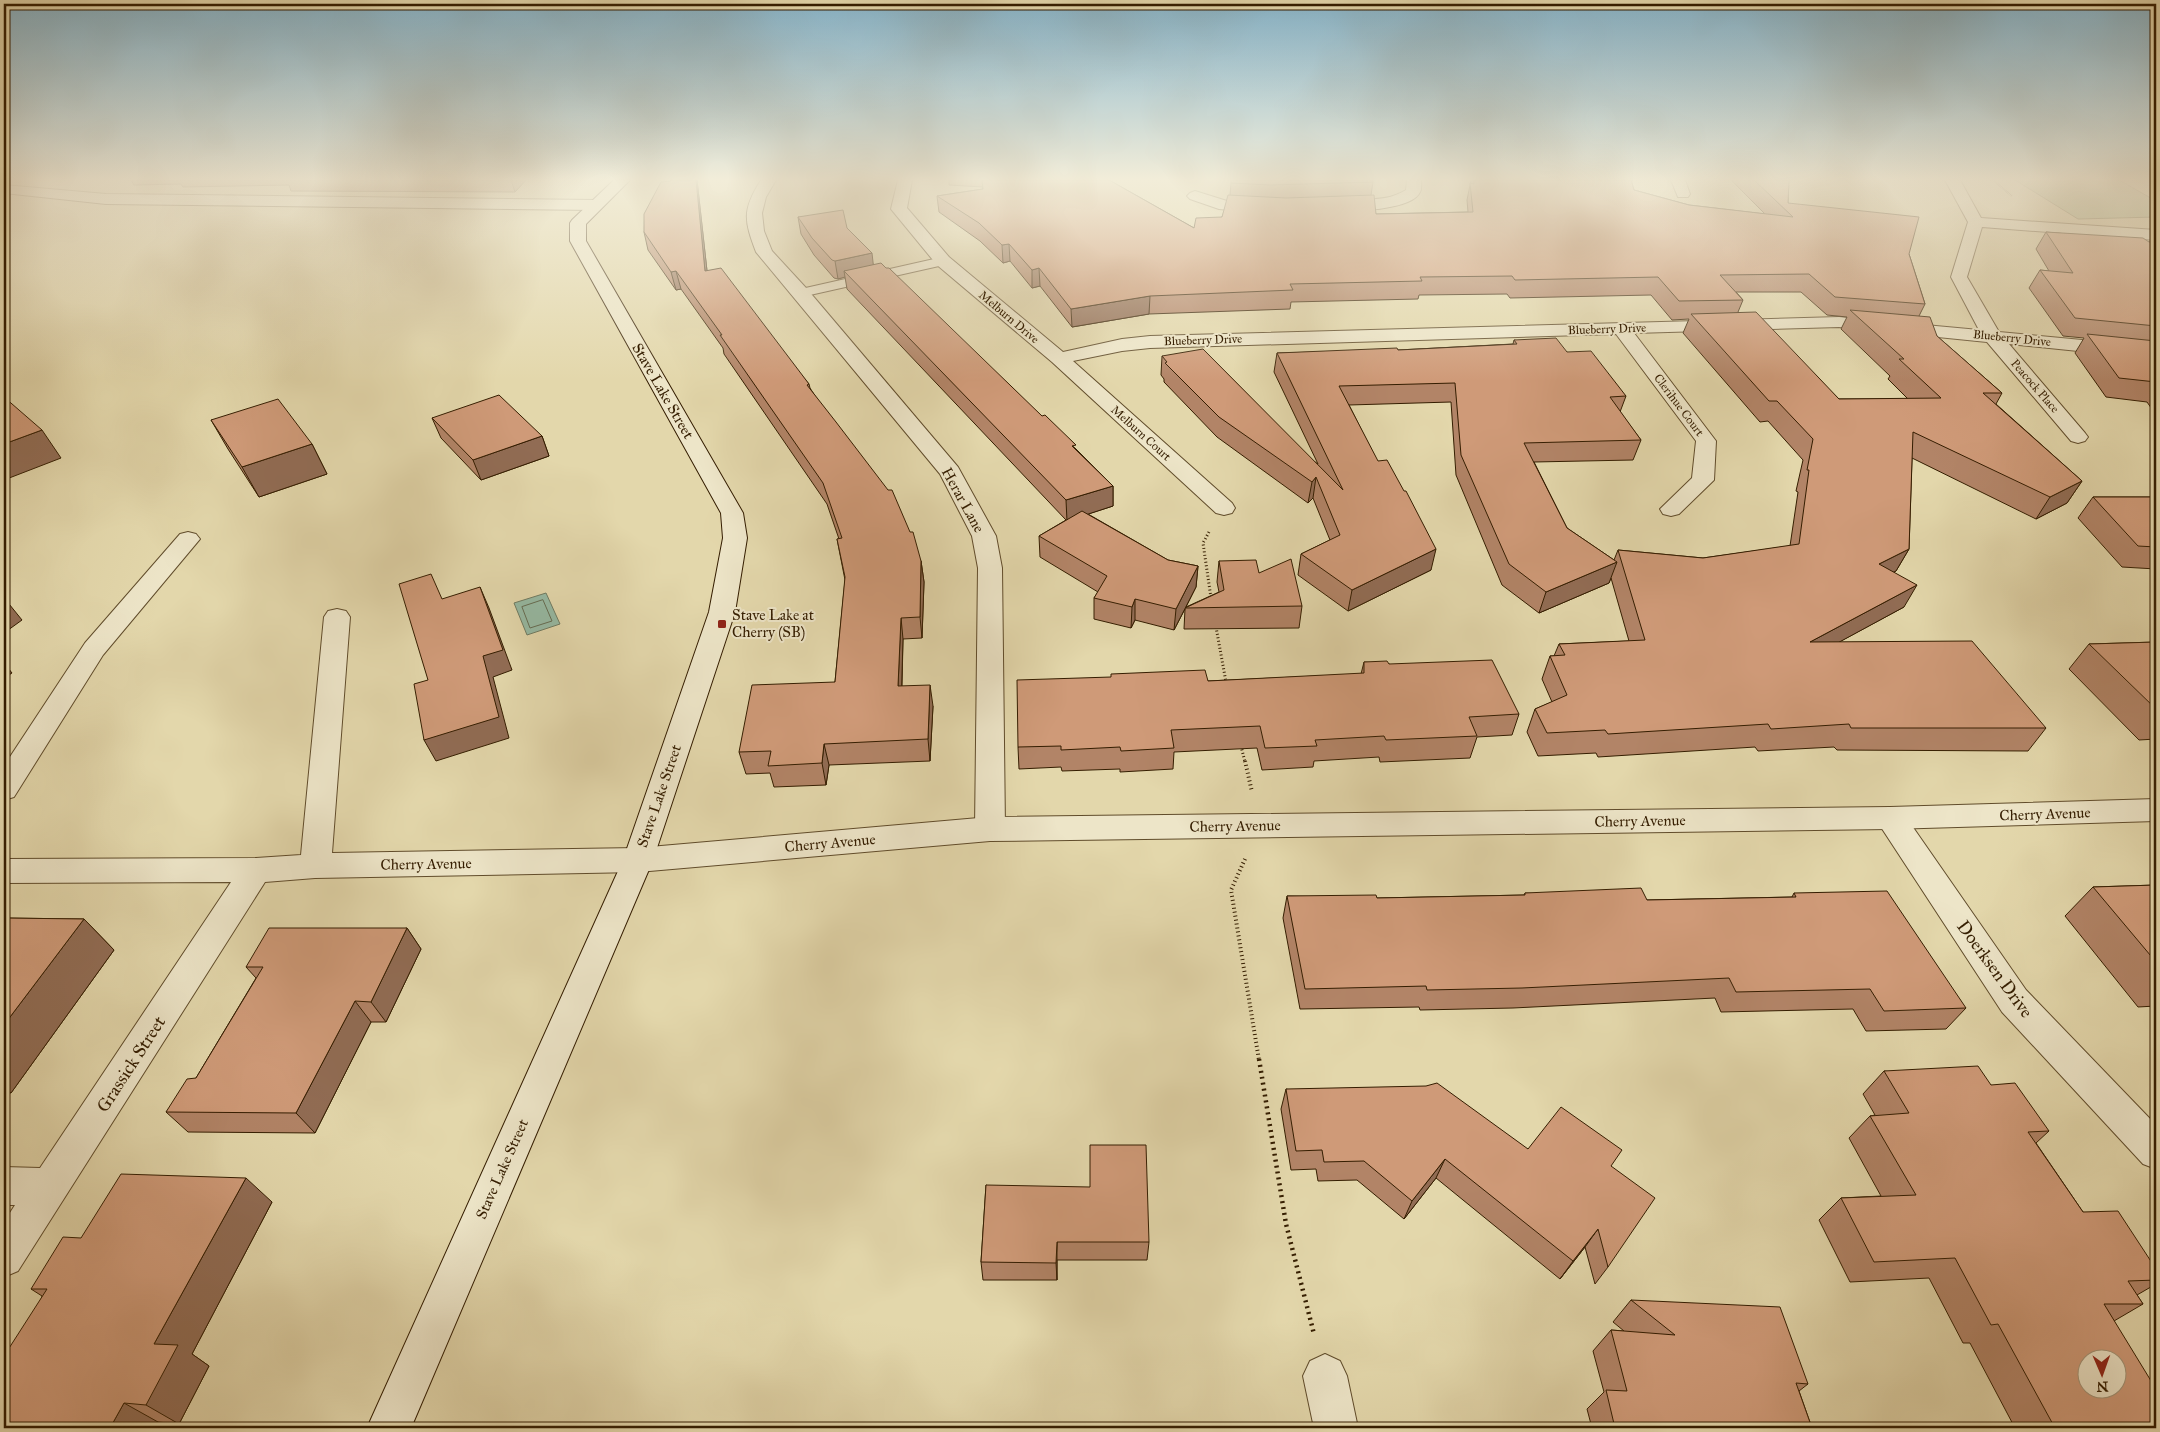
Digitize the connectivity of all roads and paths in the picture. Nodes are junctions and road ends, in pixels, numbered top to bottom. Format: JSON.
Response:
{"nodes":[{"id":1,"x":581,"y":247,"type":"edge"},
{"id":2,"x":762,"y":247,"type":"edge"},
{"id":3,"x":931,"y":247,"type":"edge"},
{"id":4,"x":1968,"y":247,"type":"edge"},
{"id":5,"x":943,"y":261,"type":"junction"},
{"id":6,"x":801,"y":293,"type":"junction"},
{"id":7,"x":1621,"y":328,"type":"junction"},
{"id":8,"x":1991,"y":335,"type":"junction"},
{"id":9,"x":2156,"y":353,"type":"edge"},
{"id":10,"x":1059,"y":358,"type":"junction"},
{"id":11,"x":2078,"y":437,"type":"dead end"},
{"id":12,"x":1224,"y":508,"type":"joint"},
{"id":13,"x":1672,"y":509,"type":"dead end"},
{"id":14,"x":188,"y":539,"type":"dead end"},
{"id":15,"x":1213,"y":607,"type":"edge"},
{"id":16,"x":337,"y":617,"type":"dead end"},
{"id":17,"x":1216,"y":626,"type":"edge"},
{"id":18,"x":1228,"y":691,"type":"edge"},
{"id":19,"x":1240,"y":739,"type":"edge"},
{"id":20,"x":4,"y":789,"type":"edge"},
{"id":21,"x":2156,"y":810,"type":"edge"},
{"id":22,"x":1890,"y":818,"type":"junction"},
{"id":23,"x":1260,"y":826,"type":"junction"},
{"id":24,"x":990,"y":829,"type":"junction"},
{"id":25,"x":638,"y":860,"type":"junction"},
{"id":26,"x":314,"y":866,"type":"junction"},
{"id":27,"x":256,"y":870,"type":"junction"},
{"id":28,"x":4,"y":871,"type":"edge"},
{"id":29,"x":2156,"y":1151,"type":"edge"},
{"id":30,"x":4,"y":1186,"type":"edge"},
{"id":31,"x":50,"y":1188,"type":"junction"},
{"id":32,"x":4,"y":1257,"type":"edge"},
{"id":33,"x":1325,"y":1376,"type":"joint"},
{"id":34,"x":389,"y":1428,"type":"edge"},
{"id":35,"x":1336,"y":1428,"type":"edge"}],
"edges":[{"from":1,"to":25,"type":"street","name":"Stave Lake Street"},
{"from":2,"to":6,"type":"street","name":"Herar Lane"},
{"from":3,"to":5,"type":"street","name":"Melburn Drive"},
{"from":4,"to":8,"type":"street","name":"Peacock Place"},
{"from":5,"to":6,"type":"lane"},
{"from":5,"to":10,"type":"street","name":"Melburn Drive"},
{"from":6,"to":24,"type":"street","name":"Herar Lane"},
{"from":7,"to":8,"type":"street","name":"Blueberry Drive"},
{"from":7,"to":10,"type":"street","name":"Blueberry Drive"},
{"from":7,"to":13,"type":"street","name":"Clerihue Court"},
{"from":8,"to":9,"type":"street","name":"Blueberry Drive"},
{"from":8,"to":11,"type":"street","name":"Peacock Place"},
{"from":10,"to":12,"type":"street","name":"Melburn Court"},
{"from":12,"to":15,"type":"path"},
{"from":14,"to":20,"type":"street"},
{"from":16,"to":26,"type":"street"},
{"from":17,"to":18,"type":"path"},
{"from":19,"to":23,"type":"path"},
{"from":21,"to":22,"type":"street","name":"Cherry Avenue"},
{"from":22,"to":23,"type":"street","name":"Cherry Avenue"},
{"from":22,"to":29,"type":"street","name":"Doerksen Drive"},
{"from":23,"to":24,"type":"street","name":"Cherry Avenue"},
{"from":23,"to":33,"type":"path"},
{"from":24,"to":25,"type":"street","name":"Cherry Avenue"},
{"from":25,"to":26,"type":"street","name":"Cherry Avenue"},
{"from":25,"to":34,"type":"street","name":"Stave Lake Street"},
{"from":26,"to":27,"type":"street","name":"Cherry Avenue"},
{"from":27,"to":28,"type":"street","name":"Cherry Avenue"},
{"from":27,"to":31,"type":"street","name":"Grassick Street"},
{"from":30,"to":31,"type":"street"},
{"from":31,"to":32,"type":"street","name":"Grassick Street"},
{"from":33,"to":35,"type":"street"}]}
